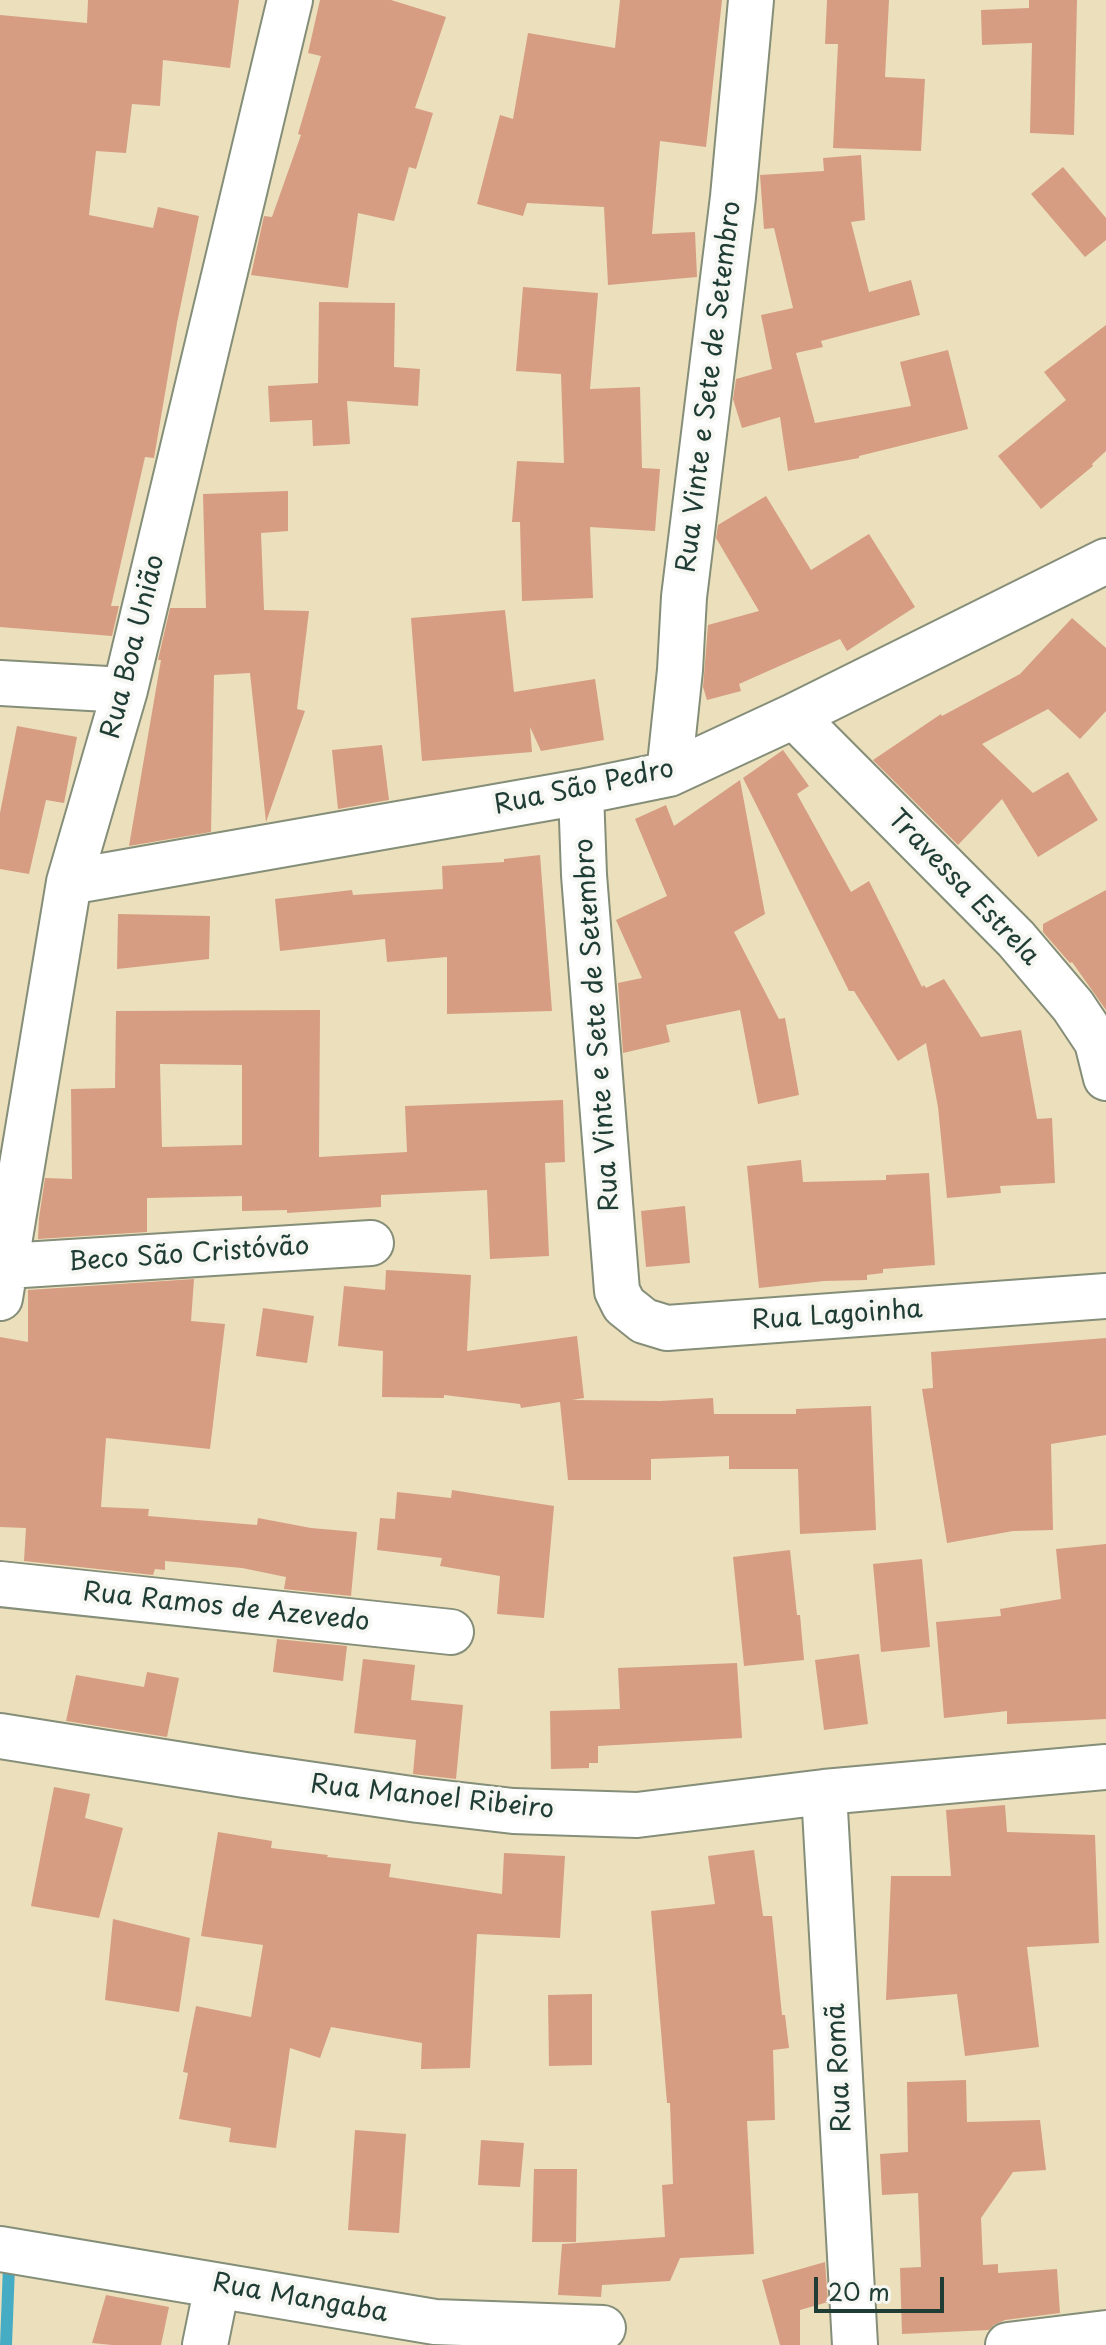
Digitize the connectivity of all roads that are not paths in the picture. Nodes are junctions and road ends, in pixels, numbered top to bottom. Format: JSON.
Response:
{"nodes":[{"id":1,"x":290,"y":0,"type":"edge"},
{"id":2,"x":751,"y":0,"type":"edge"},
{"id":3,"x":1106,"y":561,"type":"edge"},
{"id":4,"x":0,"y":683,"type":"edge"},
{"id":5,"x":125,"y":690,"type":"junction"},
{"id":6,"x":794,"y":716,"type":"junction"},
{"id":7,"x":669,"y":774,"type":"junction"},
{"id":8,"x":581,"y":792,"type":"junction"},
{"id":9,"x":69,"y":882,"type":"junction"},
{"id":10,"x":1106,"y":1078,"type":"edge"},
{"id":11,"x":371,"y":1243,"type":"dead end"},
{"id":12,"x":616,"y":1257,"type":"joint"},
{"id":13,"x":3,"y":1282,"type":"edge"},
{"id":14,"x":1106,"y":1296,"type":"edge"},
{"id":15,"x":0,"y":1584,"type":"edge"},
{"id":16,"x":451,"y":1632,"type":"dead end"},
{"id":17,"x":0,"y":1736,"type":"edge"},
{"id":18,"x":1106,"y":1767,"type":"edge"},
{"id":19,"x":824,"y":1792,"type":"junction"},
{"id":20,"x":0,"y":2249,"type":"edge"},
{"id":21,"x":217,"y":2286,"type":"junction"},
{"id":22,"x":603,"y":2328,"type":"dead end"},
{"id":23,"x":1106,"y":2333,"type":"edge"},
{"id":24,"x":432,"y":2334,"type":"edge"},
{"id":25,"x":205,"y":2345,"type":"edge"},
{"id":26,"x":855,"y":2345,"type":"edge"},
{"id":27,"x":1008,"y":2345,"type":"edge"}],
"edges":[{"from":1,"to":5,"type":"street","name":"Rua Boa União"},
{"from":2,"to":7,"type":"street","name":"Rua Vinte e Sete de Setembro"},
{"from":3,"to":6,"type":"street","name":"Rua São Pedro"},
{"from":4,"to":5,"type":"street"},
{"from":5,"to":9,"type":"street","name":"Rua Boa União"},
{"from":6,"to":7,"type":"street","name":"Rua São Pedro"},
{"from":6,"to":10,"type":"street","name":"Travessa Estrela"},
{"from":7,"to":8,"type":"street","name":"Rua São Pedro"},
{"from":8,"to":9,"type":"street","name":"Rua São Pedro"},
{"from":8,"to":12,"type":"street","name":"Rua Vinte e Sete de Setembro"},
{"from":9,"to":13,"type":"street","name":"Rua Boa União"},
{"from":11,"to":13,"type":"street","name":"Beco São Cristóvão"},
{"from":12,"to":14,"type":"street","name":"Rua Lagoinha"},
{"from":15,"to":16,"type":"street","name":"Rua Ramos de Azevedo"},
{"from":17,"to":19,"type":"street","name":"Rua Manoel Ribeiro"},
{"from":18,"to":19,"type":"street","name":"Rua Manoel Ribeiro"},
{"from":19,"to":26,"type":"street","name":"Rua Romã"},
{"from":20,"to":21,"type":"street","name":"Rua Mangaba"},
{"from":21,"to":24,"type":"street","name":"Rua Mangaba"},
{"from":21,"to":25,"type":"street"},
{"from":22,"to":24,"type":"street","name":"Rua Mangaba"},
{"from":23,"to":27,"type":"street"}]}
